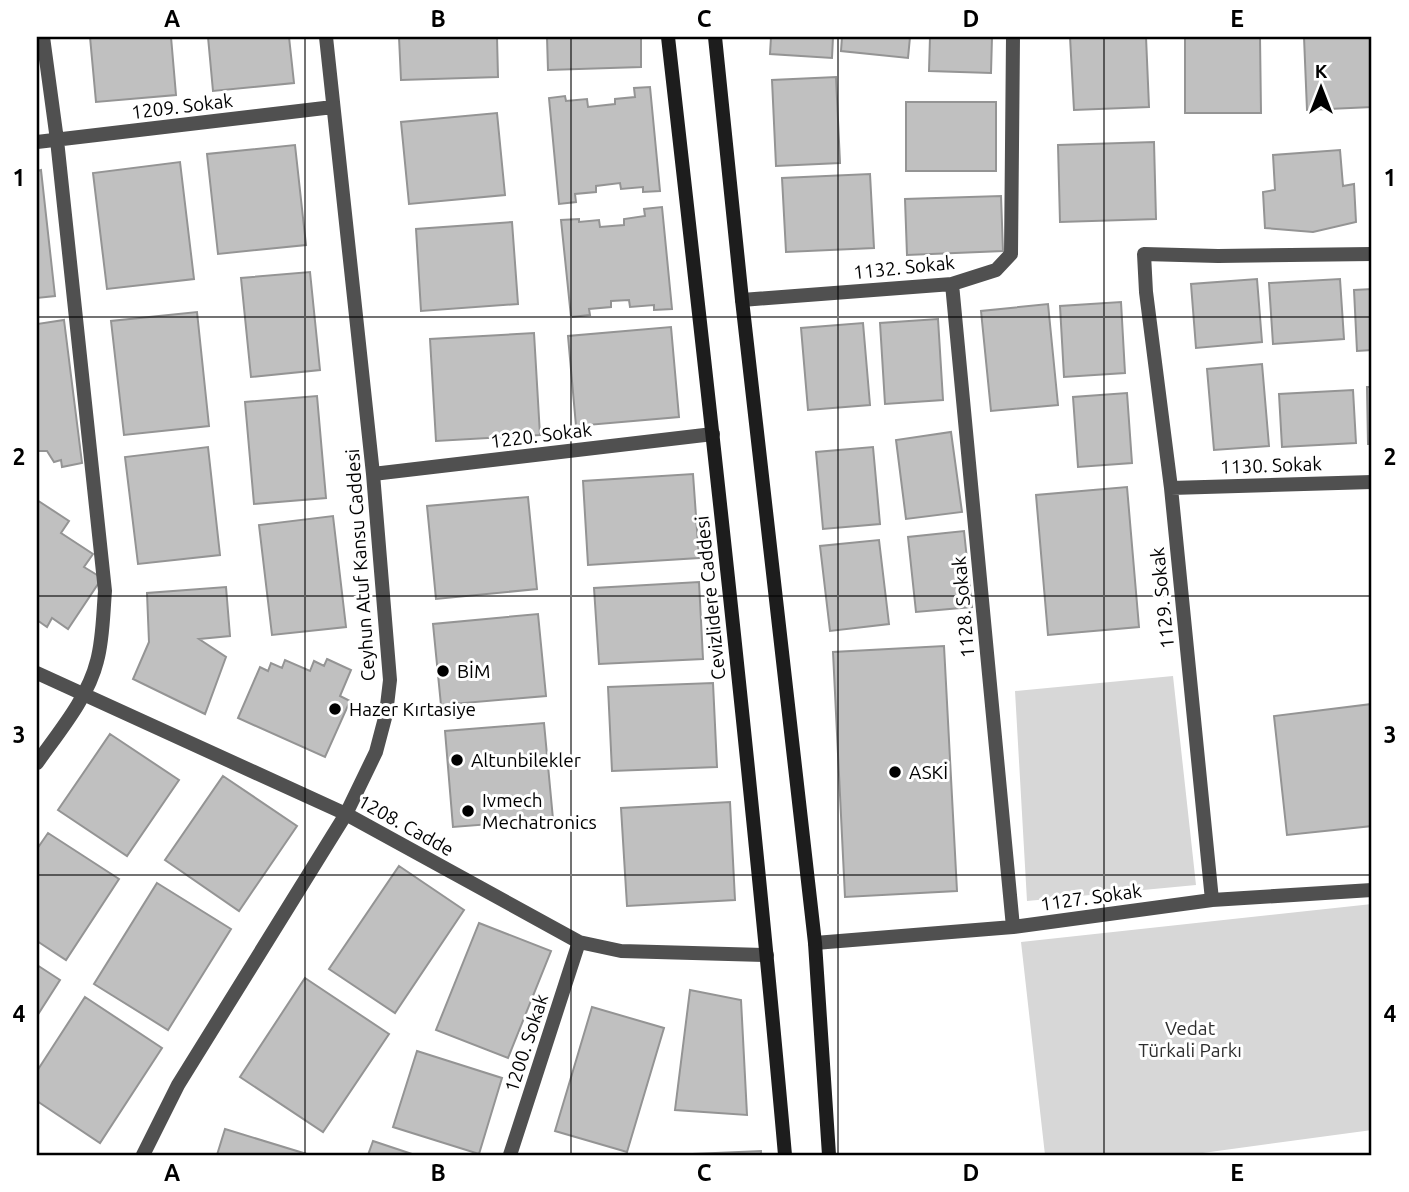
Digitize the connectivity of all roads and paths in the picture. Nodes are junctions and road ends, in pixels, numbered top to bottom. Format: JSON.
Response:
{"nodes":[{"id":1,"x":43,"y":37,"type":"edge"},
{"id":2,"x":326,"y":37,"type":"edge"},
{"id":3,"x":668,"y":37,"type":"edge"},
{"id":4,"x":715,"y":37,"type":"edge"},
{"id":5,"x":1013,"y":37,"type":"edge"},
{"id":6,"x":333,"y":107,"type":"junction"},
{"id":7,"x":57,"y":140,"type":"junction"},
{"id":8,"x":37,"y":142,"type":"edge"},
{"id":9,"x":1372,"y":254,"type":"edge"},
{"id":10,"x":952,"y":284,"type":"junction"},
{"id":11,"x":742,"y":300,"type":"junction"},
{"id":12,"x":713,"y":434,"type":"junction"},
{"id":13,"x":373,"y":474,"type":"junction"},
{"id":14,"x":1372,"y":482,"type":"edge"},
{"id":15,"x":1171,"y":488,"type":"junction"},
{"id":16,"x":37,"y":673,"type":"edge"},
{"id":17,"x":83,"y":695,"type":"junction"},
{"id":18,"x":37,"y":764,"type":"edge"},
{"id":19,"x":346,"y":814,"type":"junction"},
{"id":20,"x":1372,"y":890,"type":"edge"},
{"id":21,"x":1212,"y":900,"type":"junction"},
{"id":22,"x":1013,"y":927,"type":"junction"},
{"id":23,"x":579,"y":942,"type":"junction"},
{"id":24,"x":815,"y":943,"type":"junction"},
{"id":25,"x":767,"y":955,"type":"junction"},
{"id":26,"x":144,"y":1155,"type":"edge"},
{"id":27,"x":510,"y":1155,"type":"edge"},
{"id":28,"x":785,"y":1155,"type":"edge"},
{"id":29,"x":829,"y":1155,"type":"edge"}],
"edges":[{"from":1,"to":7,"type":"street"},
{"from":2,"to":6,"type":"street","name":"Ceyhun Atuf Kansu Caddesi"},
{"from":3,"to":12,"type":"main road","name":"Cevizlidere Caddesi"},
{"from":4,"to":11,"type":"main road"},
{"from":5,"to":10,"type":"street","name":"1132. Sokak"},
{"from":6,"to":7,"type":"street","name":"1209. Sokak"},
{"from":6,"to":13,"type":"street","name":"Ceyhun Atuf Kansu Caddesi"},
{"from":7,"to":8,"type":"street","name":"1209. Sokak"},
{"from":7,"to":17,"type":"street"},
{"from":9,"to":15,"type":"street","name":"1129. Sokak"},
{"from":10,"to":11,"type":"street","name":"1132. Sokak"},
{"from":10,"to":22,"type":"street","name":"1128. Sokak"},
{"from":11,"to":24,"type":"main road"},
{"from":12,"to":13,"type":"street","name":"1220. Sokak"},
{"from":12,"to":25,"type":"main road","name":"Cevizlidere Caddesi"},
{"from":13,"to":19,"type":"street","name":"Ceyhun Atuf Kansu Caddesi"},
{"from":14,"to":15,"type":"street","name":"1130. Sokak"},
{"from":15,"to":21,"type":"street","name":"1129. Sokak"},
{"from":16,"to":17,"type":"street","name":"1208. Cadde"},
{"from":17,"to":18,"type":"street"},
{"from":17,"to":19,"type":"street","name":"1208. Cadde"},
{"from":19,"to":23,"type":"street","name":"1208. Cadde"},
{"from":19,"to":26,"type":"street","name":"Ceyhun Atuf Kansu Caddesi"},
{"from":20,"to":21,"type":"street","name":"1127. Sokak"},
{"from":21,"to":22,"type":"street","name":"1127. Sokak"},
{"from":22,"to":24,"type":"street","name":"1127. Sokak"},
{"from":23,"to":25,"type":"street","name":"1208. Cadde"},
{"from":23,"to":27,"type":"street","name":"1200. Sokak"},
{"from":24,"to":29,"type":"main road"},
{"from":25,"to":28,"type":"main road","name":"Cevizlidere Caddesi"}]}
